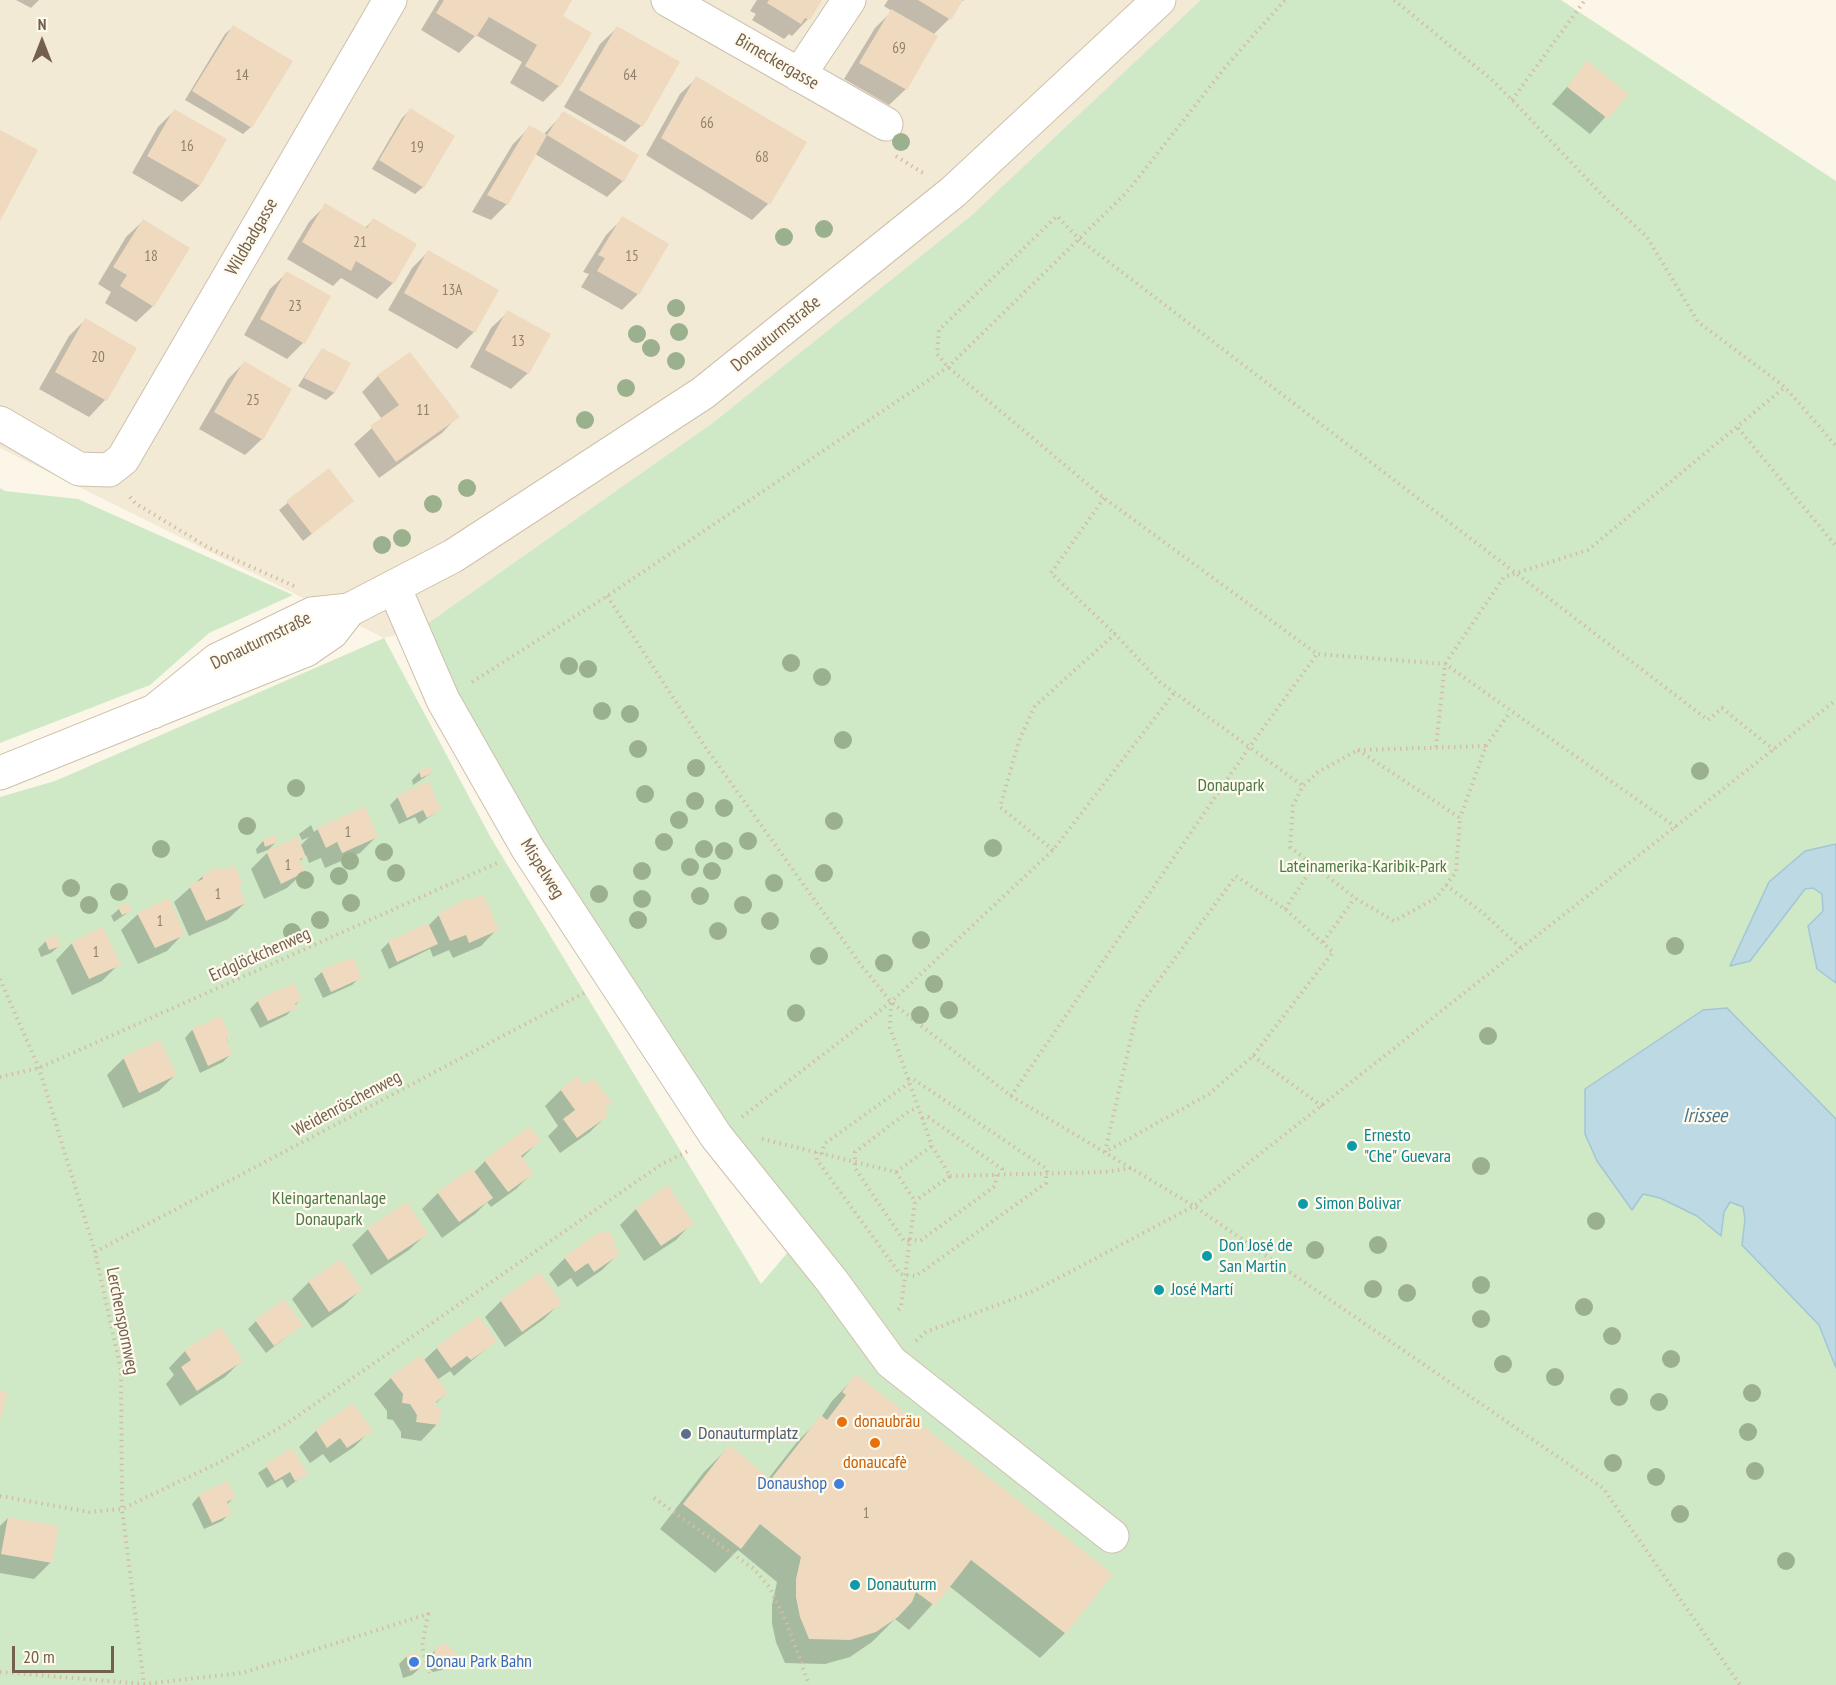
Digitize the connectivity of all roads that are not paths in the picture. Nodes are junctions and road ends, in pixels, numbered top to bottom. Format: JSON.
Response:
{"nodes":[{"id":1,"x":390,"y":0,"type":"edge"},
{"id":2,"x":668,"y":0,"type":"edge"},
{"id":3,"x":849,"y":0,"type":"edge"},
{"id":4,"x":1160,"y":0,"type":"edge"},
{"id":5,"x":799,"y":75,"type":"junction"},
{"id":6,"x":886,"y":124,"type":"dead end"},
{"id":7,"x":0,"y":423,"type":"edge"},
{"id":8,"x":394,"y":587,"type":"junction"},
{"id":9,"x":0,"y":773,"type":"edge"},
{"id":10,"x":1112,"y":1536,"type":"dead end"}],
"edges":[{"from":1,"to":7,"type":"street","name":"Wildbadgasse"},
{"from":2,"to":5,"type":"street","name":"Birneckergasse"},
{"from":3,"to":5,"type":"street"},
{"from":4,"to":8,"type":"street","name":"Donauturmstraße"},
{"from":5,"to":6,"type":"street","name":"Birneckergasse"},
{"from":8,"to":9,"type":"street","name":"Donauturmstraße"},
{"from":8,"to":10,"type":"street","name":"Mispelweg"}]}
